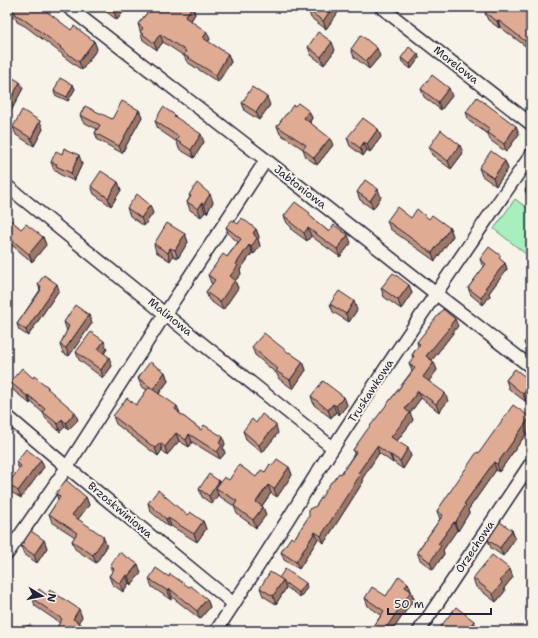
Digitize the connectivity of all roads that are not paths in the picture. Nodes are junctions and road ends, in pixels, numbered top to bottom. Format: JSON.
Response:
{"nodes":[{"id":1,"x":68,"y":7,"type":"edge"},
{"id":2,"x":381,"y":7,"type":"edge"},
{"id":3,"x":531,"y":124,"type":"edge"},
{"id":4,"x":531,"y":154,"type":"edge"},
{"id":5,"x":266,"y":160,"type":"junction"},
{"id":6,"x":7,"y":186,"type":"edge"},
{"id":7,"x":435,"y":293,"type":"junction"},
{"id":8,"x":165,"y":314,"type":"junction"},
{"id":9,"x":531,"y":367,"type":"edge"},
{"id":10,"x":7,"y":416,"type":"edge"},
{"id":11,"x":333,"y":448,"type":"junction"},
{"id":12,"x":531,"y":463,"type":"edge"},
{"id":13,"x":67,"y":467,"type":"junction"},
{"id":14,"x":7,"y":554,"type":"edge"},
{"id":15,"x":234,"y":604,"type":"junction"},
{"id":16,"x":216,"y":631,"type":"edge"},
{"id":17,"x":419,"y":631,"type":"edge"}],
"edges":[{"from":1,"to":5,"type":"street","name":"Jabłoniowa"},
{"from":2,"to":3,"type":"street","name":"Morelowa"},
{"from":4,"to":7,"type":"street","name":"Truskawkowa"},
{"from":5,"to":7,"type":"street","name":"Jabłoniowa"},
{"from":5,"to":8,"type":"street"},
{"from":6,"to":8,"type":"street","name":"Malinowa"},
{"from":7,"to":9,"type":"street","name":"Jabłoniowa"},
{"from":7,"to":11,"type":"street","name":"Truskawkowa"},
{"from":8,"to":11,"type":"street","name":"Malinowa"},
{"from":8,"to":13,"type":"street"},
{"from":10,"to":13,"type":"street","name":"Brzoskwiniowa"},
{"from":11,"to":15,"type":"street","name":"Truskawkowa"},
{"from":12,"to":17,"type":"street","name":"Orzechowa"},
{"from":13,"to":14,"type":"street"},
{"from":13,"to":15,"type":"street","name":"Brzoskwiniowa"},
{"from":15,"to":16,"type":"street","name":"Truskawkowa"}]}
